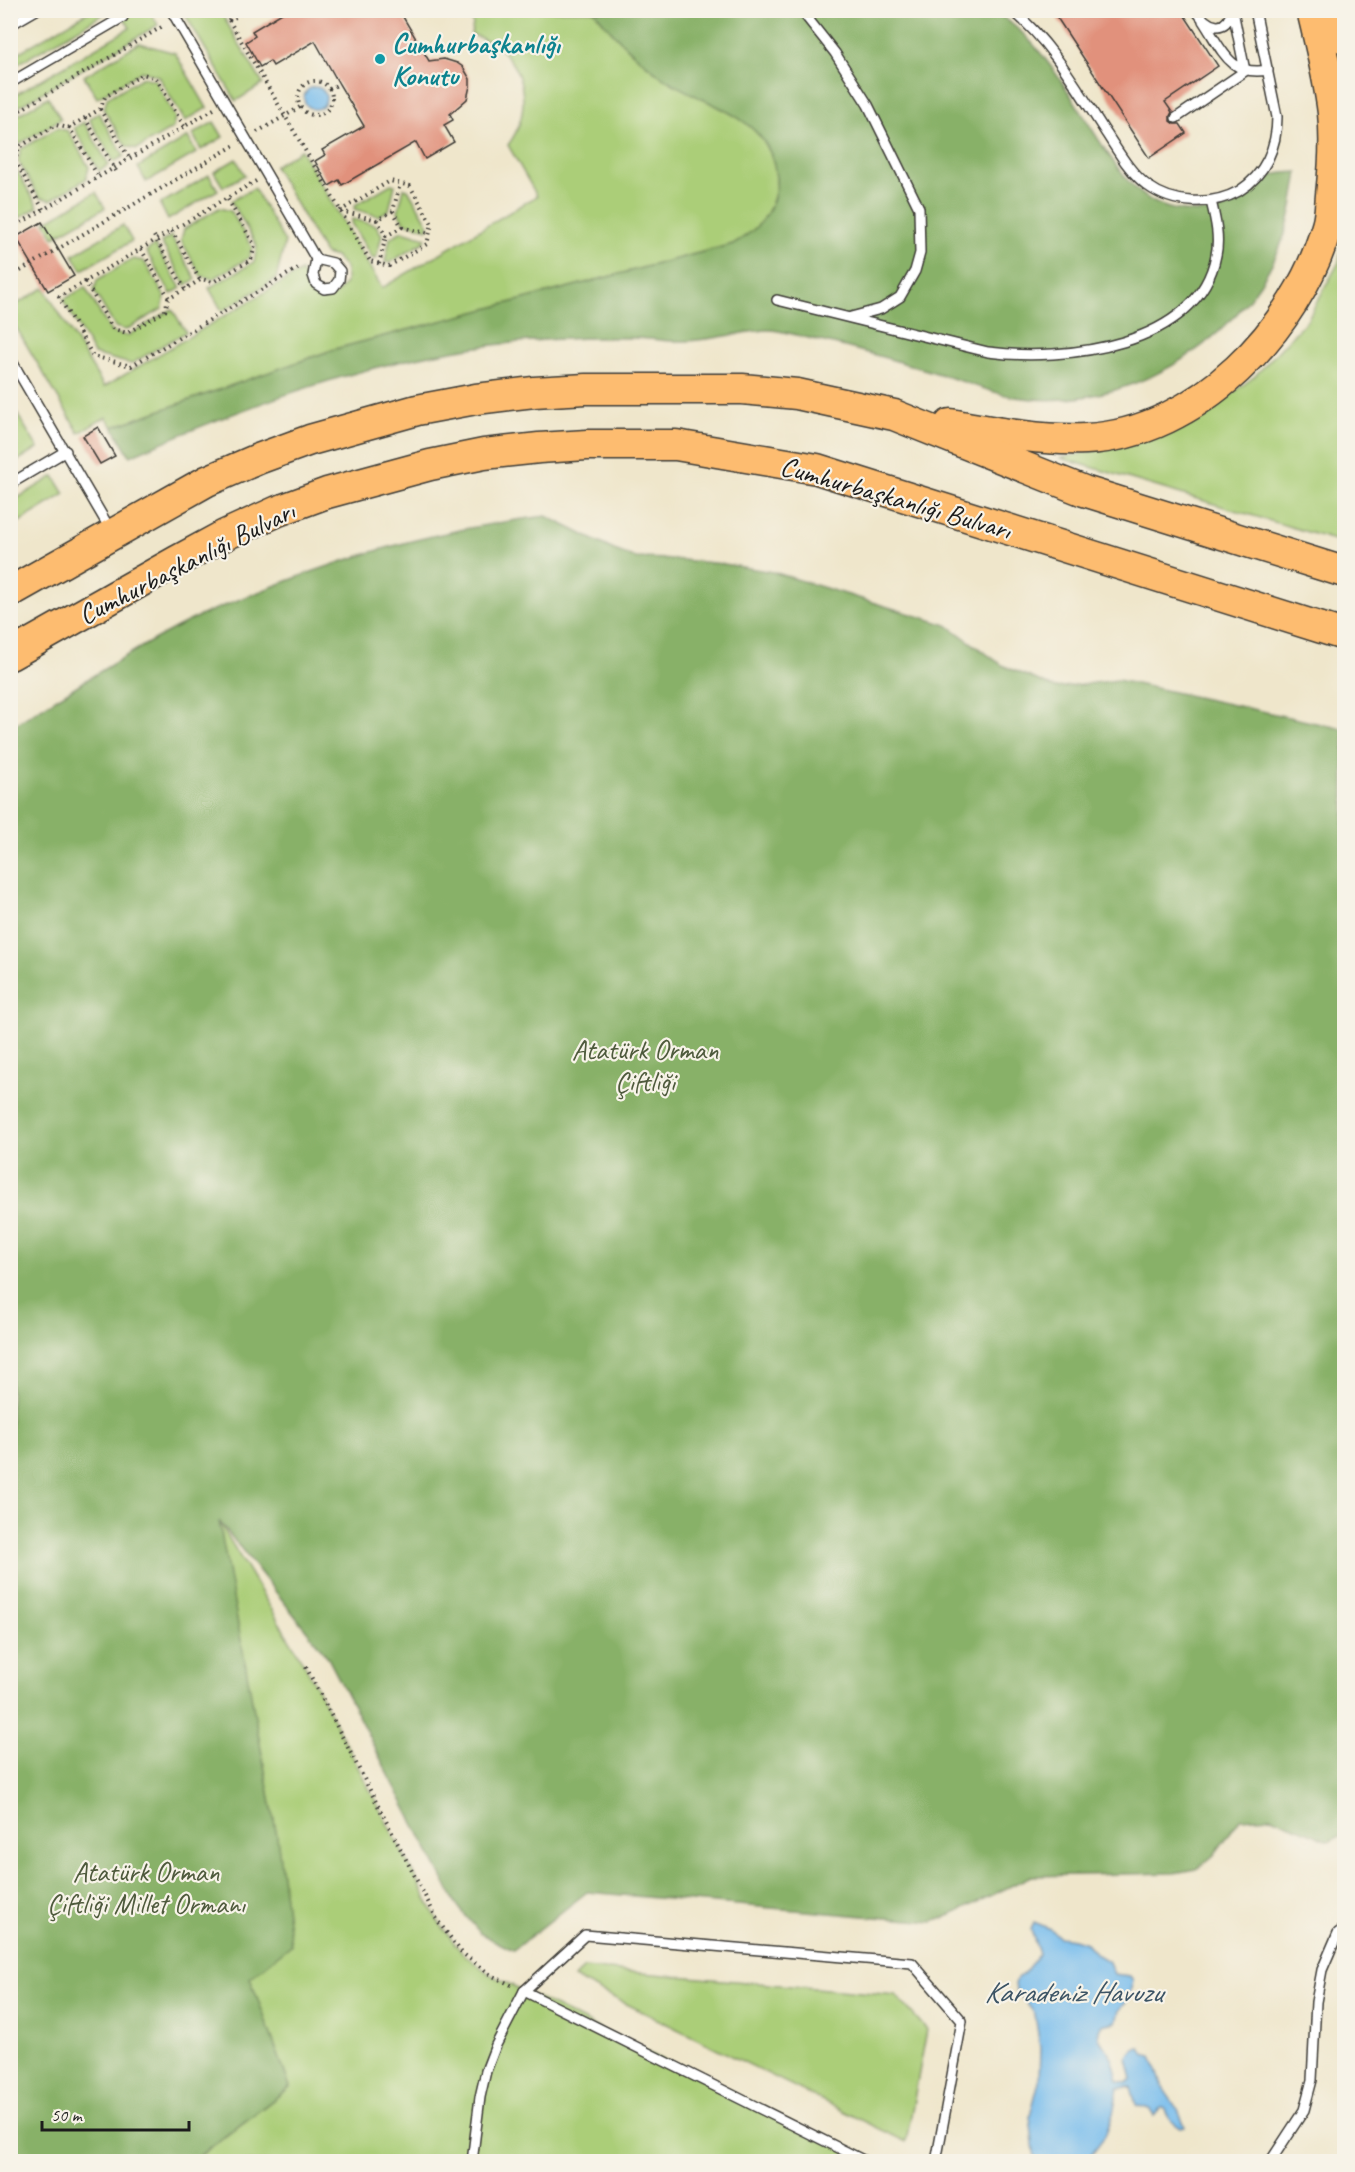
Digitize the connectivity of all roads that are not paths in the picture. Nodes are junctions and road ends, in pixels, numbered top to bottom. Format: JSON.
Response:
{"nodes":[{"id":1,"x":36,"y":10,"type":"edge"},
{"id":2,"x":801,"y":10,"type":"edge"},
{"id":3,"x":1012,"y":10,"type":"edge"},
{"id":4,"x":1196,"y":10,"type":"edge"},
{"id":5,"x":1255,"y":10,"type":"edge"},
{"id":6,"x":1312,"y":10,"type":"edge"},
{"id":7,"x":1338,"y":10,"type":"edge"},
{"id":8,"x":1232,"y":11,"type":"edge"},
{"id":9,"x":173,"y":15,"type":"edge"},
{"id":10,"x":123,"y":17,"type":"dead end"},
{"id":11,"x":1203,"y":21,"type":"junction"},
{"id":12,"x":10,"y":25,"type":"edge"},
{"id":13,"x":1344,"y":38,"type":"edge"},
{"id":14,"x":1268,"y":70,"type":"junction"},
{"id":15,"x":1245,"y":71,"type":"junction"},
{"id":16,"x":10,"y":83,"type":"edge"},
{"id":17,"x":1176,"y":118,"type":"dead end"},
{"id":18,"x":1211,"y":201,"type":"junction"},
{"id":19,"x":316,"y":258,"type":"road end"},
{"id":20,"x":777,"y":300,"type":"dead end"},
{"id":21,"x":848,"y":318,"type":"junction"},
{"id":22,"x":10,"y":358,"type":"edge"},
{"id":23,"x":894,"y":415,"type":"junction"},
{"id":24,"x":66,"y":451,"type":"junction"},
{"id":25,"x":10,"y":484,"type":"edge"},
{"id":26,"x":113,"y":534,"type":"junction"},
{"id":27,"x":1344,"y":572,"type":"edge"},
{"id":28,"x":10,"y":592,"type":"edge"},
{"id":29,"x":1344,"y":635,"type":"edge"},
{"id":30,"x":10,"y":655,"type":"edge"},
{"id":31,"x":1344,"y":1929,"type":"edge"},
{"id":32,"x":524,"y":1991,"type":"junction"},
{"id":33,"x":472,"y":2162,"type":"edge"},
{"id":34,"x":867,"y":2162,"type":"edge"},
{"id":35,"x":936,"y":2162,"type":"edge"},
{"id":36,"x":1270,"y":2162,"type":"edge"}],
"edges":[{"from":1,"to":12,"type":"lane"},
{"from":2,"to":21,"type":"lane"},
{"from":3,"to":18,"type":"lane"},
{"from":4,"to":11,"type":"lane"},
{"from":5,"to":14,"type":"lane"},
{"from":6,"to":23,"type":"main road"},
{"from":7,"to":13,"type":"main road"},
{"from":8,"to":11,"type":"lane"},
{"from":8,"to":15,"type":"lane"},
{"from":9,"to":19,"type":"lane"},
{"from":10,"to":16,"type":"lane"},
{"from":11,"to":15,"type":"lane"},
{"from":14,"to":15,"type":"lane"},
{"from":14,"to":18,"type":"lane"},
{"from":15,"to":17,"type":"lane"},
{"from":18,"to":21,"type":"lane"},
{"from":20,"to":21,"type":"lane"},
{"from":22,"to":24,"type":"lane"},
{"from":23,"to":26,"type":"main road","name":"Cumhurbaşkanlığı Bulvarı"},
{"from":23,"to":27,"type":"main road","name":"Cumhurbaşkanlığı Bulvarı"},
{"from":24,"to":25,"type":"lane"},
{"from":24,"to":26,"type":"lane"},
{"from":26,"to":28,"type":"main road","name":"Cumhurbaşkanlığı Bulvarı"},
{"from":29,"to":30,"type":"main road","name":"Cumhurbaşkanlığı Bulvarı"},
{"from":31,"to":36,"type":"lane"},
{"from":32,"to":33,"type":"lane"},
{"from":32,"to":34,"type":"lane"},
{"from":32,"to":35,"type":"lane"}]}
